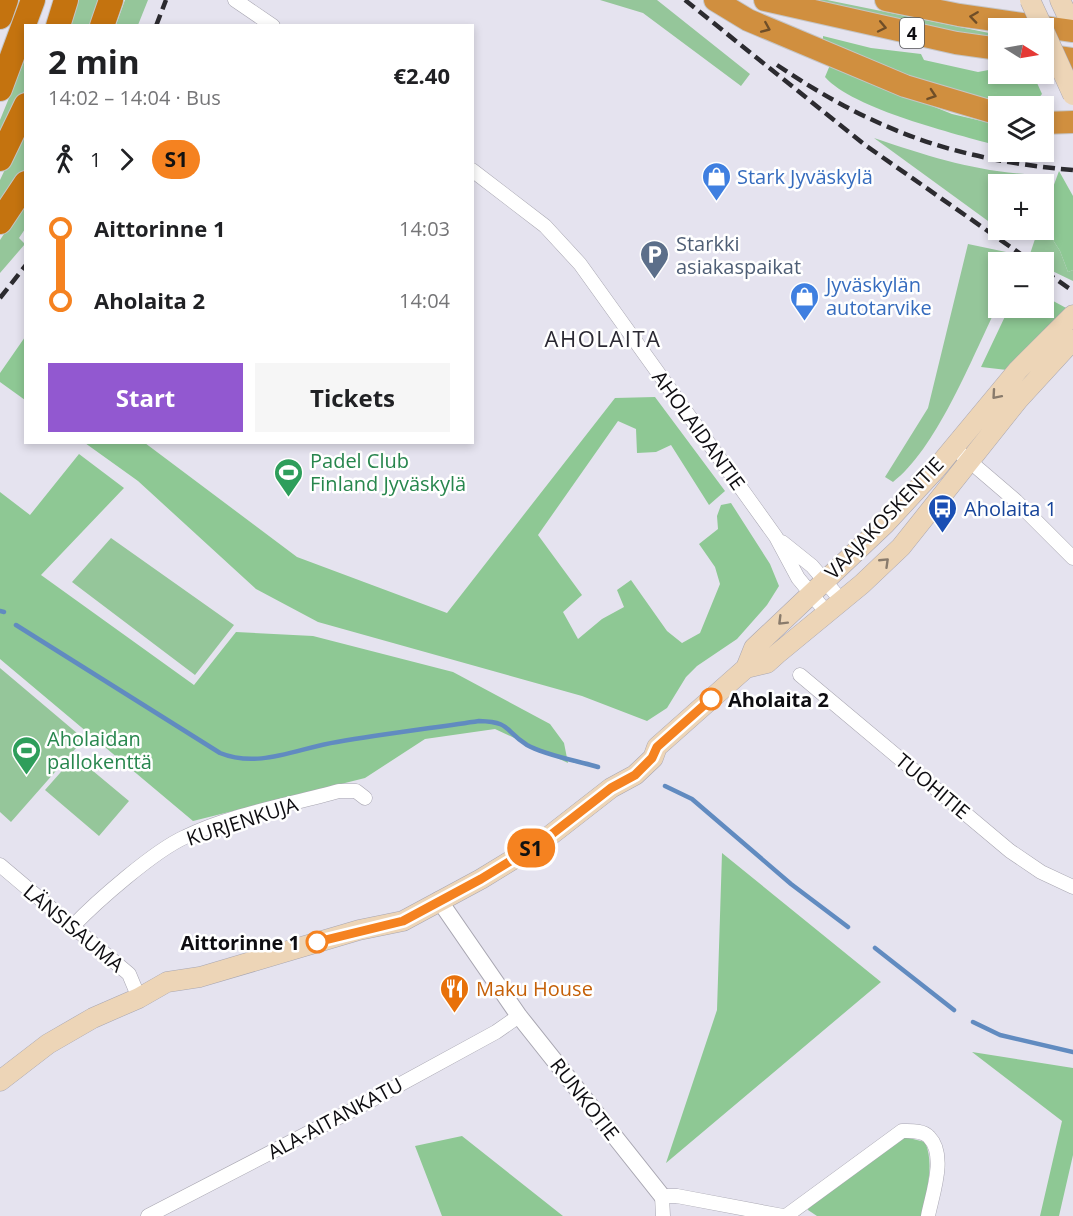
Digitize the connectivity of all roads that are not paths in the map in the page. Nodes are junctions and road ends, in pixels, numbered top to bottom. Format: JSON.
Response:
{"nodes":[{"id":1,"x":6,"y":0,"type":"edge"},
{"id":2,"x":33,"y":0,"type":"edge"},
{"id":3,"x":66,"y":0,"type":"edge"},
{"id":4,"x":111,"y":0,"type":"edge"},
{"id":5,"x":235,"y":0,"type":"edge"},
{"id":6,"x":715,"y":0,"type":"edge"},
{"id":7,"x":765,"y":0,"type":"edge"},
{"id":8,"x":886,"y":0,"type":"edge"},
{"id":9,"x":1030,"y":0,"type":"edge"},
{"id":10,"x":1061,"y":1,"type":"edge"},
{"id":11,"x":0,"y":17,"type":"edge"},
{"id":12,"x":1038,"y":18,"type":"edge"},
{"id":13,"x":24,"y":24,"type":"edge"},
{"id":14,"x":59,"y":24,"type":"edge"},
{"id":15,"x":103,"y":24,"type":"edge"},
{"id":16,"x":270,"y":24,"type":"edge"},
{"id":17,"x":24,"y":25,"type":"edge"},
{"id":18,"x":1073,"y":29,"type":"edge"},
{"id":19,"x":988,"y":47,"type":"edge"},
{"id":20,"x":1054,"y":54,"type":"edge"},
{"id":21,"x":1054,"y":56,"type":"edge"},
{"id":22,"x":1073,"y":59,"type":"edge"},
{"id":23,"x":0,"y":90,"type":"edge"},
{"id":24,"x":1073,"y":95,"type":"edge"},
{"id":25,"x":24,"y":109,"type":"edge"},
{"id":26,"x":988,"y":111,"type":"edge"},
{"id":27,"x":1073,"y":122,"type":"edge"},
{"id":28,"x":1054,"y":123,"type":"edge"},
{"id":29,"x":0,"y":159,"type":"edge"},
{"id":30,"x":474,"y":172,"type":"edge"},
{"id":31,"x":24,"y":186,"type":"edge"},
{"id":32,"x":0,"y":222,"type":"edge"},
{"id":33,"x":1069,"y":327,"type":"edge"},
{"id":34,"x":953,"y":447,"type":"junction"},
{"id":35,"x":969,"y":459,"type":"junction"},
{"id":36,"x":1073,"y":558,"type":"edge"},
{"id":37,"x":817,"y":587,"type":"junction"},
{"id":38,"x":834,"y":607,"type":"junction"},
{"id":39,"x":746,"y":668,"type":"junction"},
{"id":40,"x":800,"y":675,"type":"dead end"},
{"id":41,"x":365,"y":798,"type":"dead end"},
{"id":42,"x":0,"y":865,"type":"edge"},
{"id":43,"x":1073,"y":887,"type":"edge"},
{"id":44,"x":440,"y":900,"type":"junction"},
{"id":45,"x":73,"y":926,"type":"junction"},
{"id":46,"x":139,"y":998,"type":"junction"},
{"id":47,"x":519,"y":1016,"type":"junction"},
{"id":48,"x":0,"y":1081,"type":"edge"},
{"id":49,"x":662,"y":1196,"type":"junction"},
{"id":50,"x":148,"y":1216,"type":"edge"},
{"id":51,"x":663,"y":1216,"type":"edge"},
{"id":52,"x":785,"y":1216,"type":"edge"},
{"id":53,"x":928,"y":1216,"type":"edge"}],
"edges":[{"from":1,"to":11,"type":"highway"},
{"from":2,"to":13,"type":"highway"},
{"from":3,"to":14,"type":"highway"},
{"from":4,"to":15,"type":"highway"},
{"from":5,"to":16,"type":"street"},
{"from":6,"to":26,"type":"highway","one_way":true},
{"from":7,"to":19,"type":"highway","number":"4","one_way":true},
{"from":18,"to":8,"type":"highway","number":"4","one_way":true},
{"from":9,"to":12,"type":"main road","bridge":true},
{"from":10,"to":18,"type":"main road"},
{"from":17,"to":23,"type":"highway"},
{"from":20,"to":24,"type":"main road","bridge":true},
{"from":21,"to":22,"type":"highway"},
{"from":25,"to":29,"type":"highway"},
{"from":27,"to":28,"type":"highway"},
{"from":30,"to":37,"type":"street","name":"AHOLAIDANTIE"},
{"from":31,"to":32,"type":"highway"},
{"from":33,"to":34,"type":"main road","name":"VAAJAKOSKENTIE","one_way":true},
{"from":33,"to":35,"type":"main road","name":"VAAJAKOSKENTIE"},
{"from":34,"to":35,"type":"street"},
{"from":34,"to":37,"type":"main road","name":"VAAJAKOSKENTIE"},
{"from":35,"to":36,"type":"street"},
{"from":38,"to":35,"type":"main road","name":"VAAJAKOSKENTIE","one_way":true},
{"from":37,"to":38,"type":"street","name":"AHOLAIDANTIE"},
{"from":37,"to":39,"type":"main road","name":"VAAJAKOSKENTIE","one_way":true},
{"from":38,"to":39,"type":"main road","name":"VAAJAKOSKENTIE"},
{"from":39,"to":44,"type":"main road","name":"VAAJAKOSKENTIE"},
{"from":40,"to":43,"type":"street","name":"TUOHITIE"},
{"from":41,"to":45,"type":"street","name":"KURJENKUJA"},
{"from":42,"to":45,"type":"street","name":"LÄNSISAUMA"},
{"from":44,"to":46,"type":"main road","name":"VAAJAKOSKENTIE"},
{"from":44,"to":47,"type":"street","name":"RUNKOTIE"},
{"from":45,"to":46,"type":"street","name":"LÄNSISAUMA"},
{"from":46,"to":48,"type":"main road","name":"VAAJAKOSKENTIE"},
{"from":47,"to":49,"type":"street","name":"RUNKOTIE"},
{"from":47,"to":50,"type":"street","name":"ALA-AITANKATU"},
{"from":49,"to":51,"type":"street"},
{"from":49,"to":52,"type":"street"},
{"from":52,"to":53,"type":"street"}]}
